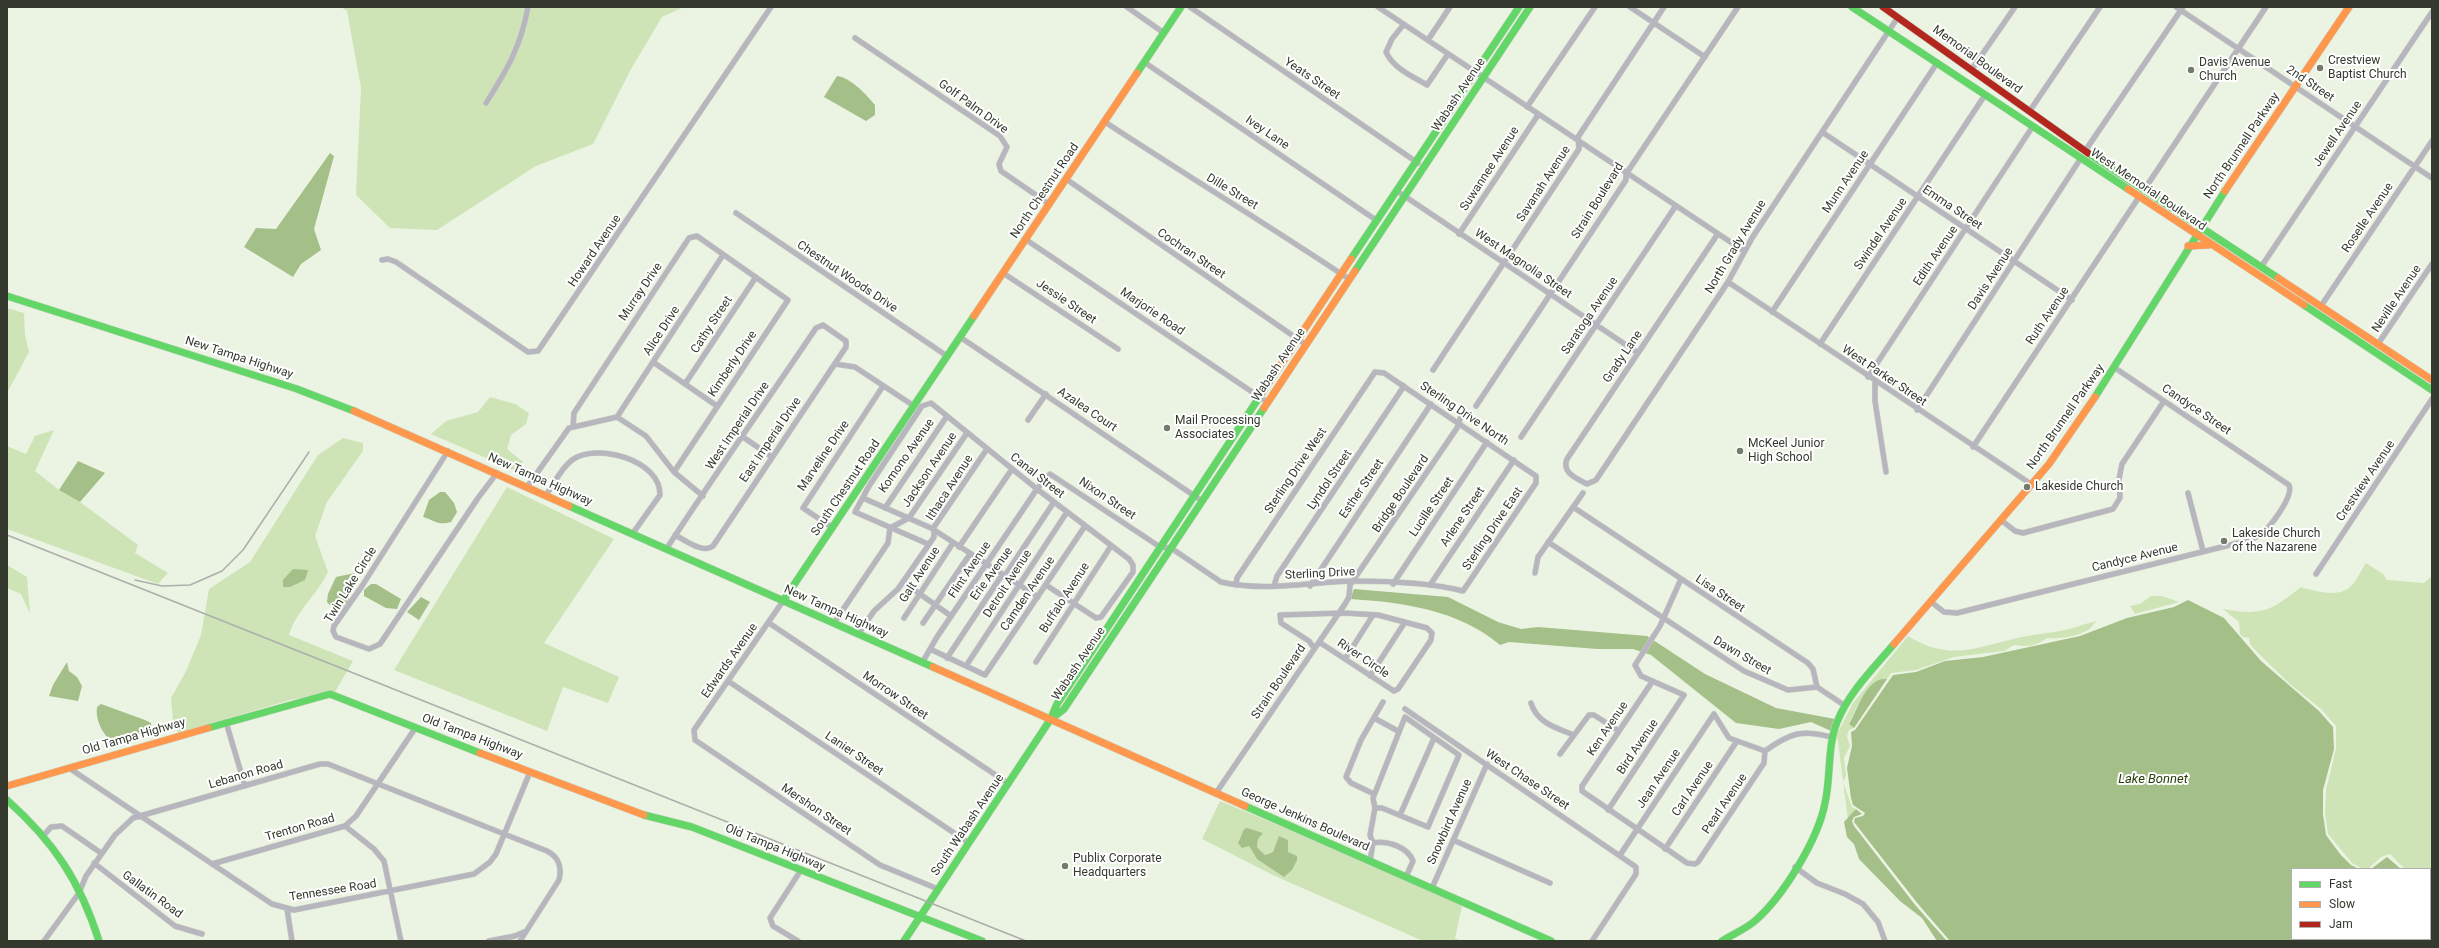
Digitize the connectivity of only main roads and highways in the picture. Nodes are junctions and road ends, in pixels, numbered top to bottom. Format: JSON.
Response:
{"nodes":[{"id":1,"x":1181,"y":7,"type":"edge"},
{"id":2,"x":1519,"y":7,"type":"edge"},
{"id":3,"x":1530,"y":7,"type":"edge"},
{"id":4,"x":1852,"y":7,"type":"edge"},
{"id":5,"x":1883,"y":7,"type":"edge"},
{"id":6,"x":2349,"y":7,"type":"edge"},
{"id":7,"x":2057,"y":132,"type":"joint"},
{"id":8,"x":2068,"y":150,"type":"junction"},
{"id":9,"x":2085,"y":151,"type":"junction"},
{"id":10,"x":2081,"y":158,"type":"junction"},
{"id":11,"x":2097,"y":159,"type":"junction"},
{"id":12,"x":2201,"y":227,"type":"junction"},
{"id":13,"x":2196,"y":235,"type":"junction"},
{"id":14,"x":2188,"y":246,"type":"junction"},
{"id":15,"x":2214,"y":246,"type":"junction"},
{"id":16,"x":7,"y":296,"type":"edge"},
{"id":17,"x":2299,"y":302,"type":"junction"},
{"id":18,"x":2321,"y":306,"type":"junction"},
{"id":19,"x":2315,"y":313,"type":"junction"},
{"id":20,"x":2337,"y":316,"type":"junction"},
{"id":21,"x":2432,"y":380,"type":"edge"},
{"id":22,"x":927,"y":387,"type":"joint"},
{"id":23,"x":2432,"y":390,"type":"edge"},
{"id":24,"x":784,"y":601,"type":"junction"},
{"id":25,"x":1122,"y":604,"type":"junction"},
{"id":26,"x":1129,"y":610,"type":"junction"},
{"id":27,"x":1050,"y":720,"type":"junction"},
{"id":28,"x":7,"y":786,"type":"edge"},
{"id":29,"x":7,"y":800,"type":"edge"},
{"id":30,"x":920,"y":916,"type":"junction"},
{"id":31,"x":99,"y":941,"type":"edge"},
{"id":32,"x":904,"y":941,"type":"edge"},
{"id":33,"x":982,"y":941,"type":"edge"},
{"id":34,"x":1551,"y":941,"type":"edge"},
{"id":35,"x":1722,"y":941,"type":"edge"}],
"edges":[{"from":1,"to":22,"type":"main road","name":"North Chestnut Road"},
{"from":2,"to":25,"type":"main road","name":"Wabash Avenue"},
{"from":3,"to":26,"type":"main road","name":"Wabash Avenue"},
{"from":4,"to":8,"type":"main road","name":"West Memorial Boulevard"},
{"from":5,"to":7,"type":"main road","name":"Memorial Boulevard"},
{"from":6,"to":12,"type":"main road","name":"North Brunnell Parkway"},
{"from":7,"to":9,"type":"main road","name":"West Memorial Boulevard"},
{"from":8,"to":9,"type":"main road"},
{"from":8,"to":10,"type":"main road","name":"West Memorial Boulevard"},
{"from":9,"to":11,"type":"main road","name":"West Memorial Boulevard"},
{"from":10,"to":11,"type":"main road"},
{"from":10,"to":13,"type":"main road","name":"West Memorial Boulevard"},
{"from":11,"to":12,"type":"main road","name":"West Memorial Boulevard"},
{"from":12,"to":13,"type":"main road","name":"North Brunnell Parkway"},
{"from":12,"to":18,"type":"main road","name":"West Memorial Boulevard"},
{"from":13,"to":14,"type":"main road","name":"North Brunnell Parkway"},
{"from":13,"to":15,"type":"main road","name":"West Memorial Boulevard"},
{"from":14,"to":15,"type":"main road"},
{"from":14,"to":35,"type":"main road","name":"North Brunnell Parkway"},
{"from":15,"to":17,"type":"main road","name":"West Memorial Boulevard"},
{"from":16,"to":24,"type":"main road","name":"New Tampa Highway"},
{"from":17,"to":18,"type":"main road"},
{"from":17,"to":19,"type":"main road","name":"West Memorial Boulevard"},
{"from":18,"to":20,"type":"main road","name":"West Memorial Boulevard"},
{"from":19,"to":20,"type":"main road"},
{"from":19,"to":23,"type":"main road","name":"West Memorial Boulevard"},
{"from":20,"to":21,"type":"main road","name":"West Memorial Boulevard"},
{"from":22,"to":24,"type":"main road","name":"South Chestnut Road"},
{"from":24,"to":27,"type":"main road","name":"New Tampa Highway"},
{"from":25,"to":26,"type":"main road"},
{"from":25,"to":27,"type":"main road","name":"Wabash Avenue"},
{"from":26,"to":27,"type":"main road","name":"Wabash Avenue"},
{"from":27,"to":30,"type":"main road","name":"South Wabash Avenue"},
{"from":27,"to":34,"type":"main road","name":"George Jenkins Boulevard"},
{"from":28,"to":30,"type":"main road","name":"Old Tampa Highway"},
{"from":29,"to":31,"type":"main road"},
{"from":30,"to":32,"type":"main road","name":"South Wabash Avenue"},
{"from":30,"to":33,"type":"main road","name":"Old Tampa Highway"}]}
